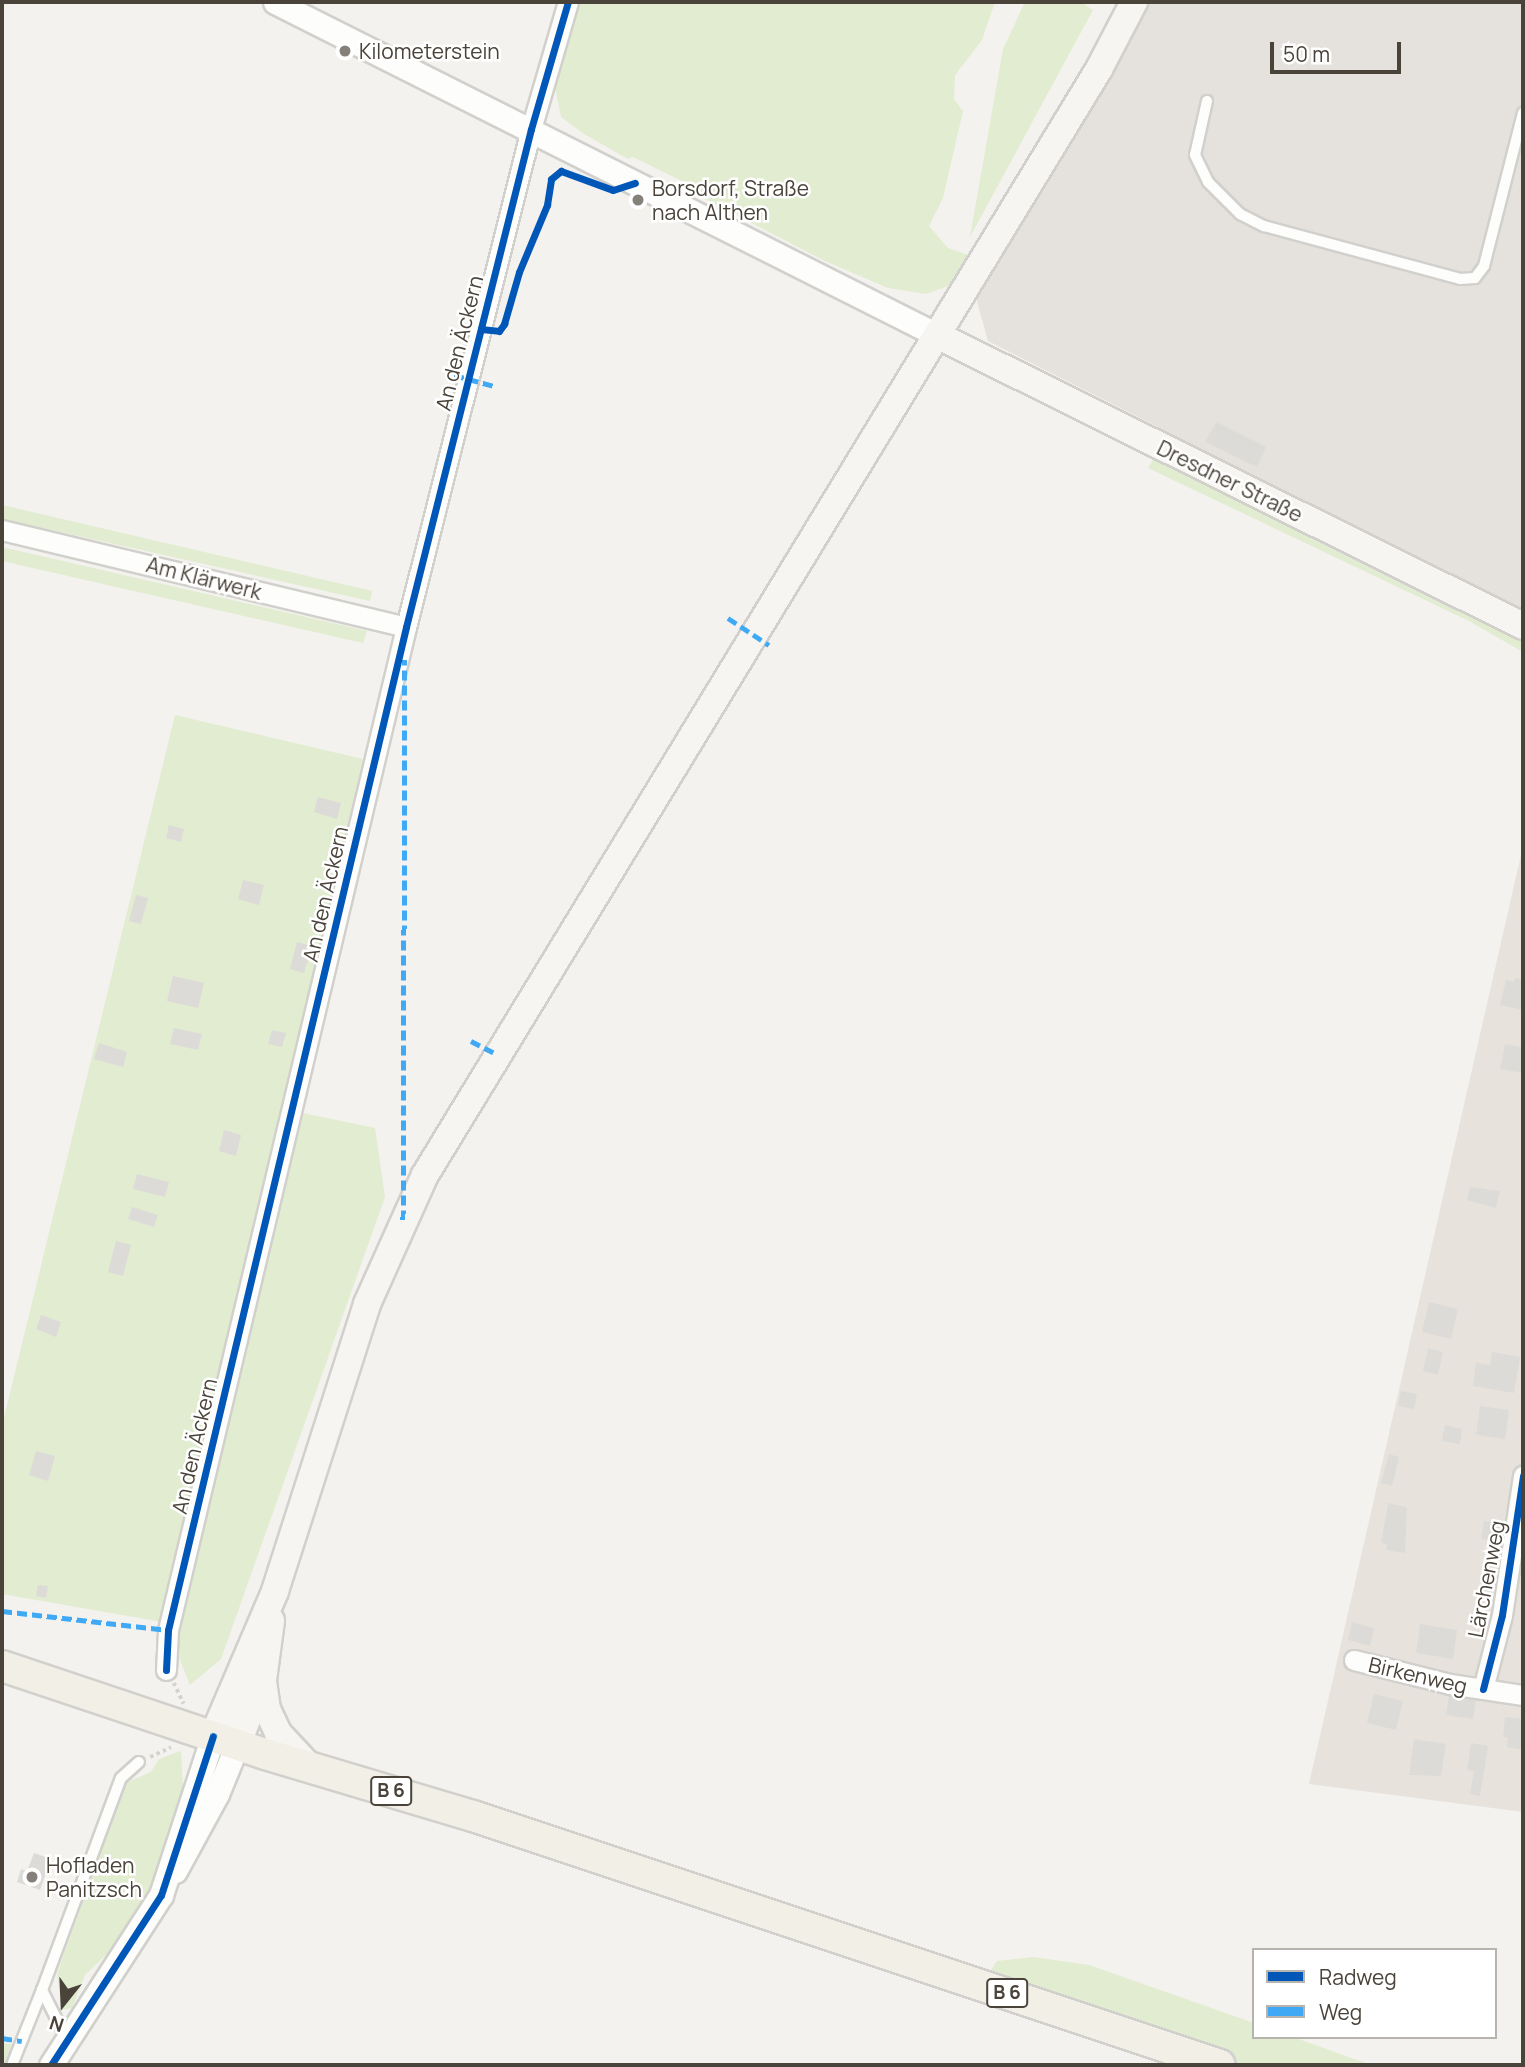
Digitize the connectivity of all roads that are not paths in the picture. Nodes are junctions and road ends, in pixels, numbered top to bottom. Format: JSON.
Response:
{"nodes":[{"id":1,"x":275,"y":2,"type":"edge"},
{"id":2,"x":568,"y":2,"type":"edge"},
{"id":3,"x":1130,"y":3,"type":"edge"},
{"id":4,"x":1207,"y":101,"type":"dead end"},
{"id":5,"x":1523,"y":113,"type":"edge"},
{"id":6,"x":531,"y":129,"type":"junction"},
{"id":7,"x":937,"y":335,"type":"junction"},
{"id":8,"x":2,"y":530,"type":"edge"},
{"id":9,"x":1523,"y":626,"type":"edge"},
{"id":10,"x":406,"y":627,"type":"junction"},
{"id":11,"x":1523,"y":1476,"type":"edge"},
{"id":12,"x":275,"y":1591,"type":"junction"},
{"id":13,"x":1354,"y":1660,"type":"dead end"},
{"id":14,"x":2,"y":1665,"type":"edge"},
{"id":15,"x":166,"y":1670,"type":"road end"},
{"id":16,"x":263,"y":1680,"type":"junction"},
{"id":17,"x":1483,"y":1689,"type":"junction"},
{"id":18,"x":1523,"y":1695,"type":"edge"},
{"id":19,"x":225,"y":1740,"type":"junction"},
{"id":20,"x":139,"y":1762,"type":"road end"},
{"id":21,"x":308,"y":1765,"type":"junction"},
{"id":22,"x":42,"y":1990,"type":"junction"},
{"id":23,"x":67,"y":2040,"type":"junction"},
{"id":24,"x":12,"y":2065,"type":"edge"},
{"id":25,"x":51,"y":2065,"type":"edge"},
{"id":26,"x":1220,"y":2065,"type":"edge"}],
"edges":[{"from":1,"to":6,"type":"street"},
{"from":2,"to":6,"type":"street","name":"An den Äckern"},
{"from":3,"to":7,"type":"main road"},
{"from":4,"to":5,"type":"lane"},
{"from":6,"to":7,"type":"street"},
{"from":6,"to":10,"type":"street","name":"An den Äckern"},
{"from":7,"to":9,"type":"main road","name":"Dresdner Straße"},
{"from":7,"to":12,"type":"main road"},
{"from":8,"to":10,"type":"street","name":"Am Klärwerk"},
{"from":10,"to":15,"type":"street","name":"An den Äckern"},
{"from":11,"to":17,"type":"street","name":"Lärchenweg"},
{"from":12,"to":16,"type":"main road"},
{"from":12,"to":19,"type":"main road"},
{"from":13,"to":17,"type":"street","name":"Birkenweg"},
{"from":14,"to":19,"type":"main road","number":"B 6"},
{"from":16,"to":19,"type":"main road"},
{"from":16,"to":21,"type":"main road"},
{"from":17,"to":18,"type":"street","name":"Birkenweg"},
{"from":19,"to":21,"type":"main road","number":"B 6"},
{"from":19,"to":23,"type":"street"},
{"from":20,"to":22,"type":"lane"},
{"from":21,"to":26,"type":"main road","number":"B 6"},
{"from":22,"to":23,"type":"lane"},
{"from":22,"to":24,"type":"lane"},
{"from":23,"to":25,"type":"street"}]}
